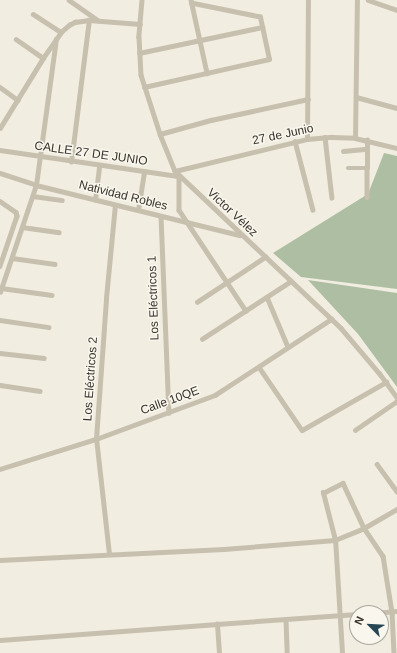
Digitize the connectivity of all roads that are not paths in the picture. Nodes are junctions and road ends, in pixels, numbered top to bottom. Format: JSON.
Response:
{"nodes":[{"id":1,"x":69,"y":0,"type":"edge"},
{"id":2,"x":308,"y":0,"type":"edge"},
{"id":3,"x":357,"y":0,"type":"edge"},
{"id":4,"x":368,"y":0,"type":"edge"},
{"id":5,"x":140,"y":1,"type":"edge"},
{"id":6,"x":194,"y":2,"type":"edge"},
{"id":7,"x":397,"y":10,"type":"edge"},
{"id":8,"x":34,"y":14,"type":"dead end"},
{"id":9,"x":89,"y":20,"type":"junction"},
{"id":10,"x":99,"y":21,"type":"junction"},
{"id":11,"x":140,"y":24,"type":"junction"},
{"id":12,"x":262,"y":26,"type":"junction"},
{"id":13,"x":61,"y":32,"type":"junction"},
{"id":14,"x":16,"y":39,"type":"dead end"},
{"id":15,"x":56,"y":39,"type":"junction"},
{"id":16,"x":200,"y":40,"type":"junction"},
{"id":17,"x":139,"y":53,"type":"junction"},
{"id":18,"x":43,"y":58,"type":"junction"},
{"id":19,"x":207,"y":73,"type":"junction"},
{"id":20,"x":0,"y":87,"type":"edge"},
{"id":21,"x":144,"y":87,"type":"junction"},
{"id":22,"x":356,"y":97,"type":"junction"},
{"id":23,"x":308,"y":99,"type":"junction"},
{"id":24,"x":18,"y":100,"type":"junction"},
{"id":25,"x":397,"y":108,"type":"edge"},
{"id":26,"x":0,"y":128,"type":"edge"},
{"id":27,"x":160,"y":134,"type":"junction"},
{"id":28,"x":325,"y":137,"type":"junction"},
{"id":29,"x":355,"y":138,"type":"junction"},
{"id":30,"x":307,"y":139,"type":"junction"},
{"id":31,"x":367,"y":140,"type":"junction"},
{"id":32,"x":295,"y":141,"type":"junction"},
{"id":33,"x":397,"y":148,"type":"edge"},
{"id":34,"x":0,"y":150,"type":"edge"},
{"id":35,"x":367,"y":150,"type":"junction"},
{"id":36,"x":343,"y":152,"type":"dead end"},
{"id":37,"x":40,"y":157,"type":"junction"},
{"id":38,"x":71,"y":162,"type":"junction"},
{"id":39,"x":99,"y":165,"type":"junction"},
{"id":40,"x":348,"y":168,"type":"dead end"},
{"id":41,"x":367,"y":168,"type":"junction"},
{"id":42,"x":144,"y":171,"type":"junction"},
{"id":43,"x":175,"y":171,"type":"junction"},
{"id":44,"x":0,"y":173,"type":"edge"},
{"id":45,"x":179,"y":176,"type":"junction"},
{"id":46,"x":36,"y":185,"type":"junction"},
{"id":47,"x":33,"y":196,"type":"junction"},
{"id":48,"x":367,"y":197,"type":"dead end"},
{"id":49,"x":332,"y":198,"type":"dead end"},
{"id":50,"x":62,"y":200,"type":"dead end"},
{"id":51,"x":95,"y":200,"type":"junction"},
{"id":52,"x":0,"y":201,"type":"edge"},
{"id":53,"x":115,"y":205,"type":"junction"},
{"id":54,"x":138,"y":210,"type":"junction"},
{"id":55,"x":313,"y":210,"type":"dead end"},
{"id":56,"x":161,"y":216,"type":"junction"},
{"id":57,"x":188,"y":222,"type":"junction"},
{"id":58,"x":22,"y":228,"type":"junction"},
{"id":59,"x":59,"y":232,"type":"dead end"},
{"id":60,"x":242,"y":236,"type":"junction"},
{"id":61,"x":265,"y":257,"type":"junction"},
{"id":62,"x":12,"y":258,"type":"junction"},
{"id":63,"x":55,"y":264,"type":"dead end"},
{"id":64,"x":0,"y":266,"type":"edge"},
{"id":65,"x":226,"y":281,"type":"junction"},
{"id":66,"x":291,"y":281,"type":"junction"},
{"id":67,"x":1,"y":290,"type":"edge"},
{"id":68,"x":52,"y":295,"type":"dead end"},
{"id":69,"x":267,"y":297,"type":"junction"},
{"id":70,"x":197,"y":302,"type":"dead end"},
{"id":71,"x":246,"y":311,"type":"junction"},
{"id":72,"x":331,"y":319,"type":"junction"},
{"id":73,"x":0,"y":320,"type":"edge"},
{"id":74,"x":48,"y":327,"type":"dead end"},
{"id":75,"x":202,"y":339,"type":"dead end"},
{"id":76,"x":288,"y":346,"type":"junction"},
{"id":77,"x":0,"y":353,"type":"edge"},
{"id":78,"x":44,"y":358,"type":"dead end"},
{"id":79,"x":259,"y":367,"type":"junction"},
{"id":80,"x":386,"y":382,"type":"junction"},
{"id":81,"x":0,"y":386,"type":"edge"},
{"id":82,"x":40,"y":391,"type":"dead end"},
{"id":83,"x":397,"y":397,"type":"edge"},
{"id":84,"x":397,"y":401,"type":"edge"},
{"id":85,"x":169,"y":413,"type":"junction"},
{"id":86,"x":355,"y":430,"type":"dead end"},
{"id":87,"x":96,"y":439,"type":"junction"},
{"id":88,"x":377,"y":464,"type":"dead end"},
{"id":89,"x":0,"y":469,"type":"edge"},
{"id":90,"x":397,"y":492,"type":"edge"},
{"id":91,"x":397,"y":508,"type":"edge"},
{"id":92,"x":364,"y":528,"type":"junction"},
{"id":93,"x":335,"y":540,"type":"junction"},
{"id":94,"x":110,"y":554,"type":"junction"},
{"id":95,"x":0,"y":560,"type":"edge"},
{"id":96,"x":394,"y":612,"type":"edge"},
{"id":97,"x":349,"y":614,"type":"edge"},
{"id":98,"x":341,"y":615,"type":"junction"},
{"id":99,"x":286,"y":619,"type":"junction"},
{"id":100,"x":217,"y":624,"type":"junction"},
{"id":101,"x":0,"y":640,"type":"edge"},
{"id":102,"x":219,"y":653,"type":"edge"},
{"id":103,"x":287,"y":653,"type":"edge"},
{"id":104,"x":342,"y":653,"type":"edge"},
{"id":105,"x":394,"y":653,"type":"edge"}],
"edges":[{"from":1,"to":10,"type":"street"},
{"from":2,"to":23,"type":"street"},
{"from":3,"to":22,"type":"street"},
{"from":4,"to":7,"type":"street"},
{"from":5,"to":11,"type":"street","name":"Victor Vélez"},
{"from":6,"to":12,"type":"street"},
{"from":6,"to":16,"type":"street"},
{"from":8,"to":13,"type":"street"},
{"from":9,"to":10,"type":"street"},
{"from":9,"to":13,"type":"street"},
{"from":9,"to":38,"type":"street"},
{"from":10,"to":11,"type":"street"},
{"from":11,"to":17,"type":"street","name":"Victor Vélez"},
{"from":12,"to":16,"type":"street"},
{"from":12,"to":19,"type":"street"},
{"from":13,"to":15,"type":"street"},
{"from":14,"to":18,"type":"street"},
{"from":15,"to":18,"type":"street"},
{"from":15,"to":37,"type":"street"},
{"from":16,"to":17,"type":"street"},
{"from":16,"to":19,"type":"street"},
{"from":17,"to":21,"type":"street","name":"Victor Vélez"},
{"from":18,"to":24,"type":"street"},
{"from":19,"to":21,"type":"street"},
{"from":20,"to":24,"type":"street"},
{"from":21,"to":27,"type":"street","name":"Victor Vélez"},
{"from":22,"to":25,"type":"street"},
{"from":22,"to":29,"type":"street"},
{"from":23,"to":27,"type":"street"},
{"from":23,"to":30,"type":"street"},
{"from":24,"to":26,"type":"street"},
{"from":27,"to":43,"type":"street","name":"Victor Vélez"},
{"from":28,"to":29,"type":"street","name":"27 de Junio"},
{"from":28,"to":30,"type":"street","name":"27 de Junio"},
{"from":28,"to":49,"type":"street"},
{"from":29,"to":31,"type":"street","name":"27 de Junio"},
{"from":30,"to":32,"type":"street","name":"27 de Junio"},
{"from":31,"to":33,"type":"street","name":"27 de Junio"},
{"from":31,"to":35,"type":"street"},
{"from":32,"to":43,"type":"street","name":"27 de Junio"},
{"from":32,"to":55,"type":"street"},
{"from":34,"to":37,"type":"street","name":"CALLE 27 DE JUNIO"},
{"from":35,"to":36,"type":"street"},
{"from":35,"to":41,"type":"street"},
{"from":37,"to":38,"type":"street","name":"CALLE 27 DE JUNIO"},
{"from":37,"to":46,"type":"street"},
{"from":38,"to":39,"type":"street","name":"CALLE 27 DE JUNIO"},
{"from":39,"to":42,"type":"street","name":"CALLE 27 DE JUNIO"},
{"from":39,"to":51,"type":"street"},
{"from":40,"to":41,"type":"street"},
{"from":41,"to":48,"type":"street"},
{"from":42,"to":45,"type":"street","name":"CALLE 27 DE JUNIO"},
{"from":42,"to":54,"type":"street"},
{"from":43,"to":45,"type":"street","name":"Victor Vélez"},
{"from":44,"to":46,"type":"street","name":"Natividad Robles"},
{"from":45,"to":57,"type":"street"},
{"from":45,"to":60,"type":"street","name":"Victor Vélez"},
{"from":46,"to":47,"type":"street"},
{"from":46,"to":51,"type":"street","name":"Natividad Robles"},
{"from":47,"to":50,"type":"street"},
{"from":47,"to":58,"type":"street"},
{"from":51,"to":53,"type":"street","name":"Natividad Robles"},
{"from":52,"to":64,"type":"street"},
{"from":53,"to":54,"type":"street","name":"Natividad Robles"},
{"from":53,"to":87,"type":"street","name":"Los Eléctricos 2"},
{"from":54,"to":56,"type":"street","name":"Natividad Robles"},
{"from":56,"to":57,"type":"street","name":"Natividad Robles"},
{"from":56,"to":85,"type":"street","name":"Los Eléctricos 1"},
{"from":57,"to":60,"type":"street","name":"Natividad Robles"},
{"from":57,"to":65,"type":"street"},
{"from":58,"to":59,"type":"street"},
{"from":58,"to":62,"type":"street"},
{"from":60,"to":61,"type":"street","name":"Victor Vélez"},
{"from":61,"to":65,"type":"street"},
{"from":61,"to":66,"type":"street","name":"Victor Vélez"},
{"from":62,"to":63,"type":"street"},
{"from":62,"to":67,"type":"street"},
{"from":65,"to":70,"type":"street"},
{"from":65,"to":71,"type":"street"},
{"from":66,"to":69,"type":"street"},
{"from":66,"to":72,"type":"street","name":"Victor Vélez"},
{"from":67,"to":68,"type":"street"},
{"from":69,"to":71,"type":"street"},
{"from":69,"to":76,"type":"street"},
{"from":71,"to":75,"type":"street"},
{"from":72,"to":76,"type":"street","name":"Calle 10QE"},
{"from":72,"to":80,"type":"street","name":"Victor Vélez"},
{"from":73,"to":74,"type":"street"},
{"from":76,"to":79,"type":"street","name":"Calle 10QE"},
{"from":77,"to":78,"type":"street"},
{"from":79,"to":80,"type":"street"},
{"from":79,"to":85,"type":"street","name":"Calle 10QE"},
{"from":80,"to":83,"type":"street","name":"Victor Vélez"},
{"from":81,"to":82,"type":"street"},
{"from":84,"to":86,"type":"street"},
{"from":85,"to":87,"type":"street","name":"Calle 10QE"},
{"from":87,"to":89,"type":"street","name":"Calle 10QE"},
{"from":87,"to":94,"type":"street","name":"Los Eléctricos 2"},
{"from":88,"to":90,"type":"street"},
{"from":91,"to":92,"type":"street"},
{"from":92,"to":93,"type":"street"},
{"from":92,"to":93,"type":"street"},
{"from":92,"to":96,"type":"street"},
{"from":93,"to":94,"type":"street"},
{"from":93,"to":98,"type":"street"},
{"from":94,"to":95,"type":"street"},
{"from":96,"to":105,"type":"street"},
{"from":97,"to":98,"type":"street"},
{"from":98,"to":99,"type":"street"},
{"from":98,"to":104,"type":"street"},
{"from":99,"to":100,"type":"street"},
{"from":99,"to":103,"type":"street"},
{"from":100,"to":101,"type":"street"},
{"from":100,"to":102,"type":"street"}]}
